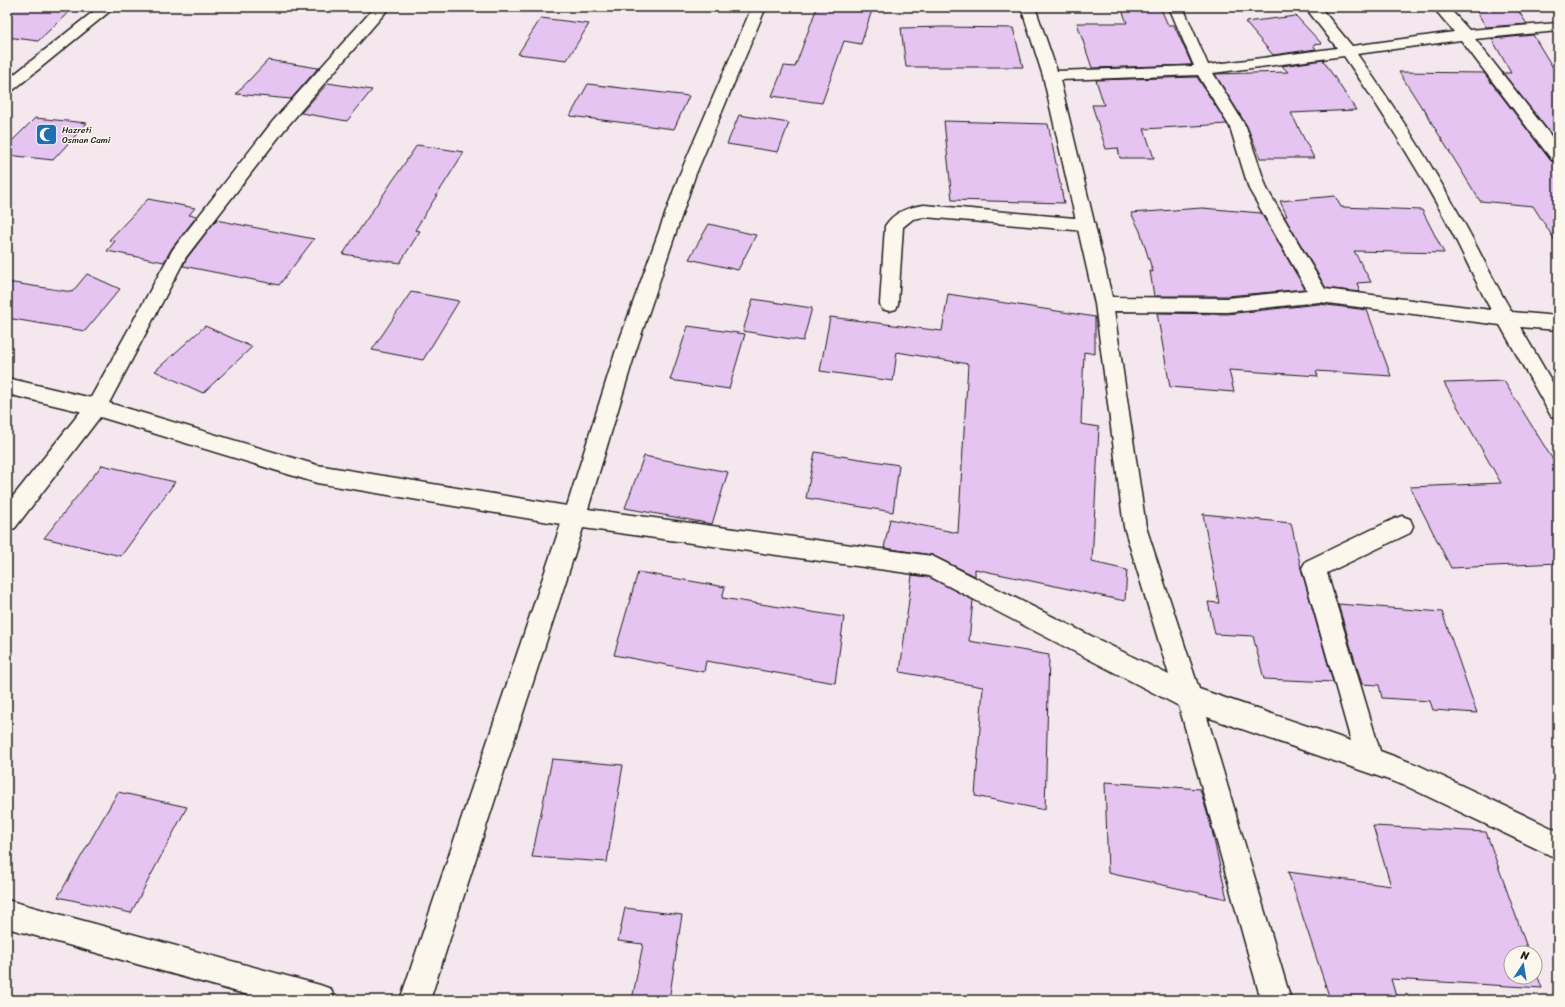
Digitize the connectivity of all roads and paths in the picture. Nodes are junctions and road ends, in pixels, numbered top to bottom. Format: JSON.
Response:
{"nodes":[{"id":1,"x":108,"y":7,"type":"edge"},
{"id":2,"x":383,"y":7,"type":"edge"},
{"id":3,"x":759,"y":7,"type":"edge"},
{"id":4,"x":1028,"y":7,"type":"edge"},
{"id":5,"x":1176,"y":7,"type":"edge"},
{"id":6,"x":1312,"y":7,"type":"edge"},
{"id":7,"x":1440,"y":7,"type":"edge"},
{"id":8,"x":1558,"y":27,"type":"edge"},
{"id":9,"x":1465,"y":35,"type":"junction"},
{"id":10,"x":1348,"y":51,"type":"junction"},
{"id":11,"x":1203,"y":70,"type":"junction"},
{"id":12,"x":1051,"y":76,"type":"junction"},
{"id":13,"x":7,"y":88,"type":"edge"},
{"id":14,"x":1558,"y":156,"type":"edge"},
{"id":15,"x":1086,"y":225,"type":"junction"},
{"id":16,"x":1319,"y":295,"type":"junction"},
{"id":17,"x":889,"y":304,"type":"dead end"},
{"id":18,"x":1104,"y":304,"type":"junction"},
{"id":19,"x":1506,"y":319,"type":"junction"},
{"id":20,"x":1558,"y":323,"type":"edge"},
{"id":21,"x":7,"y":386,"type":"edge"},
{"id":22,"x":96,"y":407,"type":"junction"},
{"id":23,"x":1558,"y":410,"type":"edge"},
{"id":24,"x":575,"y":517,"type":"junction"},
{"id":25,"x":7,"y":521,"type":"edge"},
{"id":26,"x":1402,"y":526,"type":"dead end"},
{"id":27,"x":1189,"y":698,"type":"junction"},
{"id":28,"x":1370,"y":761,"type":"junction"},
{"id":29,"x":1558,"y":845,"type":"edge"},
{"id":30,"x":7,"y":914,"type":"edge"},
{"id":31,"x":320,"y":1000,"type":"edge"},
{"id":32,"x":415,"y":1000,"type":"edge"},
{"id":33,"x":1276,"y":1000,"type":"edge"}],
"edges":[{"from":1,"to":13,"type":"street"},
{"from":2,"to":22,"type":"street"},
{"from":3,"to":24,"type":"street"},
{"from":4,"to":12,"type":"street"},
{"from":5,"to":11,"type":"street"},
{"from":6,"to":10,"type":"street"},
{"from":7,"to":9,"type":"street"},
{"from":8,"to":9,"type":"street"},
{"from":9,"to":10,"type":"street"},
{"from":9,"to":14,"type":"street"},
{"from":10,"to":11,"type":"street"},
{"from":10,"to":19,"type":"street"},
{"from":11,"to":12,"type":"street"},
{"from":11,"to":16,"type":"street"},
{"from":12,"to":15,"type":"street"},
{"from":15,"to":17,"type":"street"},
{"from":15,"to":18,"type":"street"},
{"from":16,"to":18,"type":"street"},
{"from":16,"to":19,"type":"street"},
{"from":18,"to":27,"type":"street"},
{"from":19,"to":20,"type":"street"},
{"from":19,"to":23,"type":"street"},
{"from":21,"to":22,"type":"street"},
{"from":22,"to":24,"type":"street"},
{"from":22,"to":25,"type":"street"},
{"from":24,"to":27,"type":"street"},
{"from":24,"to":32,"type":"street"},
{"from":26,"to":28,"type":"street"},
{"from":27,"to":28,"type":"street"},
{"from":27,"to":33,"type":"street"},
{"from":28,"to":29,"type":"street"},
{"from":30,"to":31,"type":"street"}]}
